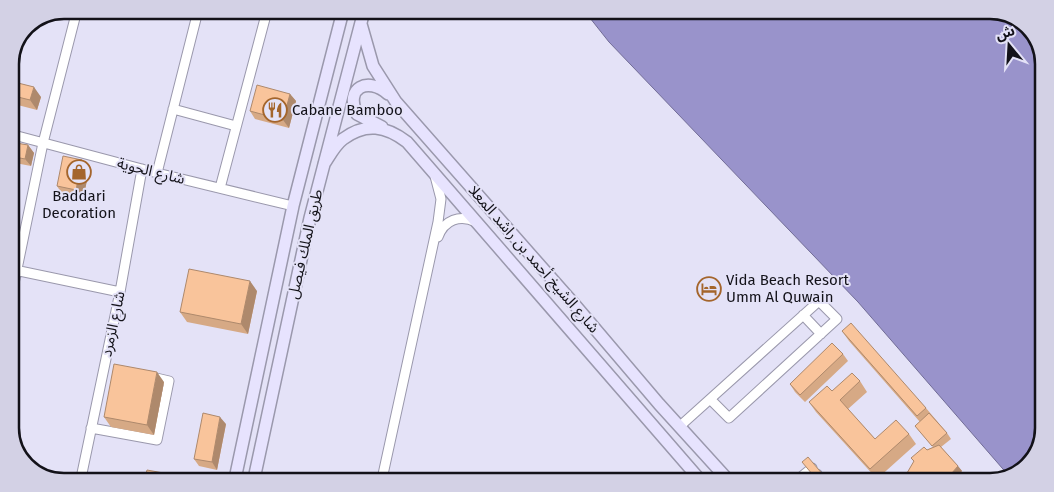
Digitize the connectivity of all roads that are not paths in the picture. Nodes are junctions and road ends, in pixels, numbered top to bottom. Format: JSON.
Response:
{"nodes":[{"id":1,"x":75,"y":19,"type":"edge"},
{"id":2,"x":196,"y":19,"type":"edge"},
{"id":3,"x":265,"y":19,"type":"edge"},
{"id":4,"x":342,"y":19,"type":"edge"},
{"id":5,"x":362,"y":19,"type":"edge"},
{"id":6,"x":361,"y":24,"type":"junction"},
{"id":7,"x":396,"y":102,"type":"junction"},
{"id":8,"x":173,"y":108,"type":"junction"},
{"id":9,"x":236,"y":126,"type":"junction"},
{"id":10,"x":382,"y":128,"type":"junction"},
{"id":11,"x":19,"y":136,"type":"edge"},
{"id":12,"x":43,"y":143,"type":"junction"},
{"id":13,"x":324,"y":164,"type":"junction"},
{"id":14,"x":142,"y":169,"type":"junction"},
{"id":15,"x":434,"y":172,"type":"junction"},
{"id":16,"x":156,"y":173,"type":"junction"},
{"id":17,"x":220,"y":188,"type":"junction"},
{"id":18,"x":293,"y":206,"type":"junction"},
{"id":19,"x":479,"y":223,"type":"junction"},
{"id":20,"x":19,"y":244,"type":"edge"},
{"id":21,"x":433,"y":248,"type":"junction"},
{"id":22,"x":19,"y":270,"type":"edge"},
{"id":23,"x":120,"y":292,"type":"junction"},
{"id":24,"x":803,"y":315,"type":"junction"},
{"id":25,"x":821,"y":334,"type":"junction"},
{"id":26,"x":143,"y":376,"type":"edge"},
{"id":27,"x":711,"y":400,"type":"junction"},
{"id":28,"x":679,"y":427,"type":"junction"},
{"id":29,"x":92,"y":428,"type":"junction"},
{"id":30,"x":82,"y":473,"type":"edge"},
{"id":31,"x":236,"y":473,"type":"edge"},
{"id":32,"x":255,"y":473,"type":"edge"},
{"id":33,"x":383,"y":473,"type":"edge"},
{"id":34,"x":695,"y":473,"type":"edge"},
{"id":35,"x":722,"y":473,"type":"edge"}],
"edges":[{"from":1,"to":12,"type":"street"},
{"from":2,"to":8,"type":"street"},
{"from":3,"to":9,"type":"street"},
{"from":4,"to":18,"type":"main road","name":"طريق الملك فيصل"},
{"from":5,"to":6,"type":"main road","name":"طريق الملك فيصل"},
{"from":6,"to":7,"type":"main road","name":"شارع الشيخ أحمد بن راشد المعلا"},
{"from":6,"to":13,"type":"main road","name":"طريق الملك فيصل"},
{"from":7,"to":10,"type":"main road","name":"شارع الشيخ أحمد بن راشد المعلا"},
{"from":7,"to":28,"type":"main road","name":"شارع الشيخ أحمد بن راشد المعلا"},
{"from":8,"to":9,"type":"street"},
{"from":8,"to":16,"type":"street"},
{"from":9,"to":17,"type":"street"},
{"from":10,"to":13,"type":"main road"},
{"from":10,"to":15,"type":"main road","name":"شارع الشيخ أحمد بن راشد المعلا"},
{"from":11,"to":12,"type":"street","name":"شارع الحوية"},
{"from":12,"to":14,"type":"street","name":"شارع الحوية"},
{"from":12,"to":20,"type":"street"},
{"from":13,"to":32,"type":"main road","name":"طريق الملك فيصل"},
{"from":14,"to":16,"type":"street","name":"شارع الحوية"},
{"from":14,"to":23,"type":"street","name":"شارع الزمرد"},
{"from":15,"to":19,"type":"main road","name":"شارع الشيخ أحمد بن راشد المعلا"},
{"from":15,"to":21,"type":"street"},
{"from":16,"to":17,"type":"street","name":"شارع الحوية"},
{"from":17,"to":18,"type":"street","name":"شارع الحوية"},
{"from":18,"to":31,"type":"main road","name":"طريق الملك فيصل"},
{"from":19,"to":21,"type":"street"},
{"from":19,"to":34,"type":"main road","name":"شارع الشيخ أحمد بن راشد المعلا"},
{"from":21,"to":33,"type":"street"},
{"from":22,"to":23,"type":"street"},
{"from":23,"to":29,"type":"street","name":"شارع الزمرد"},
{"from":24,"to":25,"type":"street"},
{"from":24,"to":25,"type":"street"},
{"from":24,"to":27,"type":"street"},
{"from":25,"to":27,"type":"street"},
{"from":26,"to":29,"type":"street"},
{"from":27,"to":28,"type":"street"},
{"from":28,"to":35,"type":"main road","name":"شارع الشيخ أحمد بن راشد المعلا"},
{"from":29,"to":30,"type":"street","name":"شارع الزمرد"}]}
